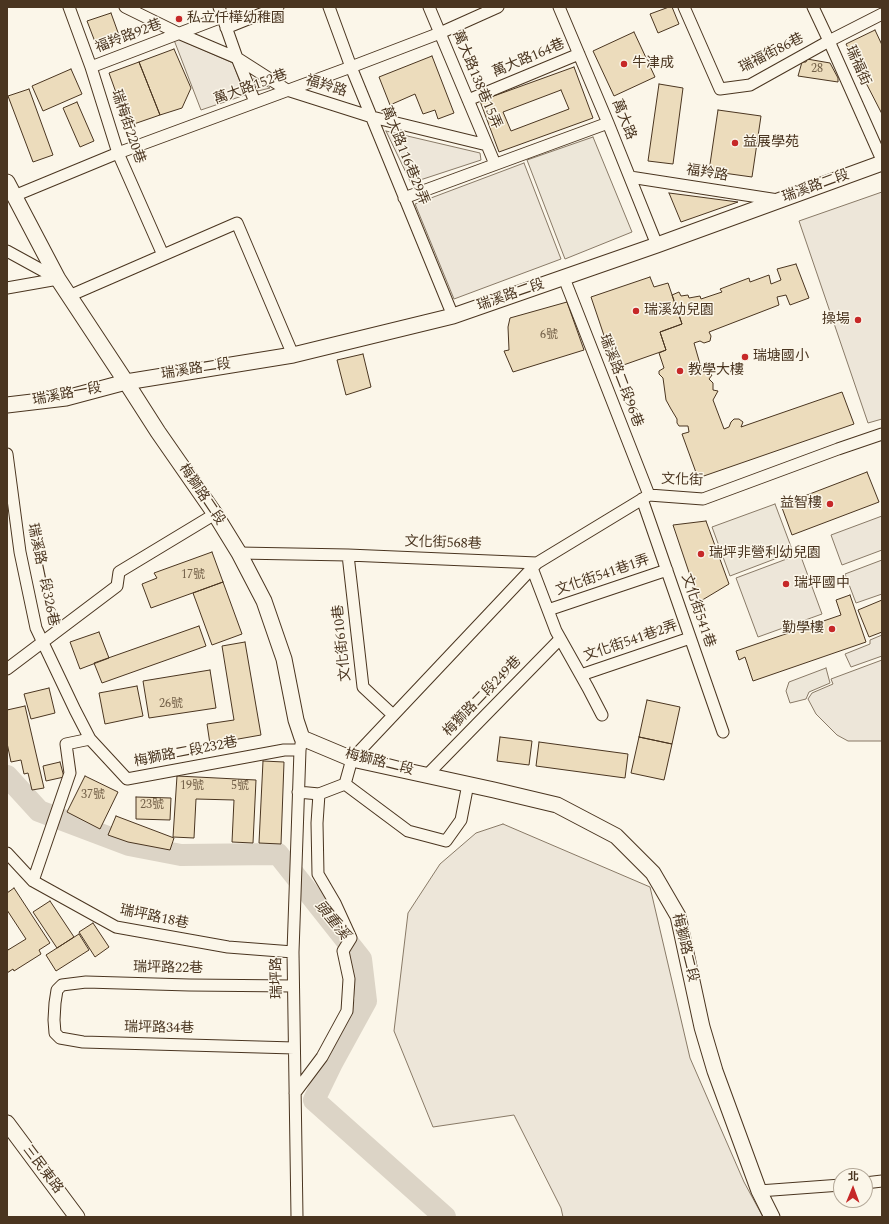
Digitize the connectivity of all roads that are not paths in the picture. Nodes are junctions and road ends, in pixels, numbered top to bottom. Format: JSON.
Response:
{"nodes":[{"id":1,"x":70,"y":7,"type":"edge"},
{"id":2,"x":125,"y":7,"type":"edge"},
{"id":3,"x":278,"y":7,"type":"edge"},
{"id":4,"x":329,"y":7,"type":"edge"},
{"id":5,"x":429,"y":7,"type":"edge"},
{"id":6,"x":498,"y":7,"type":"edge"},
{"id":7,"x":559,"y":7,"type":"edge"},
{"id":8,"x":684,"y":7,"type":"edge"},
{"id":9,"x":812,"y":7,"type":"edge"},
{"id":10,"x":220,"y":12,"type":"edge"},
{"id":11,"x":882,"y":14,"type":"edge"},
{"id":12,"x":226,"y":28,"type":"junction"},
{"id":13,"x":440,"y":33,"type":"junction"},
{"id":14,"x":178,"y":34,"type":"junction"},
{"id":15,"x":829,"y":41,"type":"junction"},
{"id":16,"x":579,"y":54,"type":"junction"},
{"id":17,"x":237,"y":58,"type":"junction"},
{"id":18,"x":91,"y":67,"type":"junction"},
{"id":19,"x":351,"y":67,"type":"junction"},
{"id":20,"x":287,"y":90,"type":"junction"},
{"id":21,"x":468,"y":100,"type":"junction"},
{"id":22,"x":256,"y":102,"type":"junction"},
{"id":23,"x":372,"y":117,"type":"junction"},
{"id":24,"x":608,"y":123,"type":"junction"},
{"id":25,"x":487,"y":145,"type":"junction"},
{"id":26,"x":118,"y":153,"type":"junction"},
{"id":27,"x":882,"y":160,"type":"edge"},
{"id":28,"x":882,"y":163,"type":"edge"},
{"id":29,"x":495,"y":164,"type":"junction"},
{"id":30,"x":630,"y":177,"type":"junction"},
{"id":31,"x":7,"y":182,"type":"edge"},
{"id":32,"x":14,"y":196,"type":"junction"},
{"id":33,"x":404,"y":198,"type":"junction"},
{"id":34,"x":779,"y":200,"type":"junction"},
{"id":35,"x":657,"y":245,"type":"junction"},
{"id":36,"x":7,"y":251,"type":"edge"},
{"id":37,"x":163,"y":255,"type":"junction"},
{"id":38,"x":564,"y":278,"type":"junction"},
{"id":39,"x":58,"y":279,"type":"junction"},
{"id":40,"x":7,"y":288,"type":"edge"},
{"id":41,"x":69,"y":296,"type":"junction"},
{"id":42,"x":453,"y":316,"type":"junction"},
{"id":43,"x":293,"y":355,"type":"junction"},
{"id":44,"x":126,"y":382,"type":"junction"},
{"id":45,"x":7,"y":405,"type":"edge"},
{"id":46,"x":882,"y":434,"type":"edge"},
{"id":47,"x":7,"y":454,"type":"edge"},
{"id":48,"x":646,"y":497,"type":"junction"},
{"id":49,"x":215,"y":514,"type":"junction"},
{"id":50,"x":239,"y":553,"type":"junction"},
{"id":51,"x":348,"y":555,"type":"junction"},
{"id":52,"x":535,"y":565,"type":"junction"},
{"id":53,"x":667,"y":570,"type":"junction"},
{"id":54,"x":548,"y":610,"type":"junction"},
{"id":55,"x":690,"y":638,"type":"junction"},
{"id":56,"x":560,"y":639,"type":"junction"},
{"id":57,"x":42,"y":642,"type":"junction"},
{"id":58,"x":7,"y":669,"type":"edge"},
{"id":59,"x":581,"y":675,"type":"junction"},
{"id":60,"x":393,"y":715,"type":"junction"},
{"id":61,"x":602,"y":715,"type":"dead end"},
{"id":62,"x":723,"y":732,"type":"dead end"},
{"id":63,"x":90,"y":739,"type":"junction"},
{"id":64,"x":301,"y":744,"type":"junction"},
{"id":65,"x":352,"y":759,"type":"junction"},
{"id":66,"x":427,"y":775,"type":"junction"},
{"id":67,"x":345,"y":784,"type":"junction"},
{"id":68,"x":468,"y":784,"type":"junction"},
{"id":69,"x":298,"y":792,"type":"junction"},
{"id":70,"x":320,"y":794,"type":"junction"},
{"id":71,"x":7,"y":854,"type":"edge"},
{"id":72,"x":33,"y":881,"type":"junction"},
{"id":73,"x":293,"y":952,"type":"junction"},
{"id":74,"x":293,"y":986,"type":"junction"},
{"id":75,"x":55,"y":1003,"type":"joint"},
{"id":76,"x":294,"y":1048,"type":"junction"},
{"id":77,"x":295,"y":1093,"type":"junction"},
{"id":78,"x":7,"y":1123,"type":"edge"},
{"id":79,"x":833,"y":1186,"type":"edge"},
{"id":80,"x":759,"y":1191,"type":"junction"},
{"id":81,"x":77,"y":1217,"type":"edge"},
{"id":82,"x":297,"y":1217,"type":"edge"},
{"id":83,"x":772,"y":1217,"type":"edge"}],
"edges":[{"from":1,"to":18,"type":"street","name":"瑞梅街220巷"},
{"from":2,"to":14,"type":"street","name":"福羚路"},
{"from":3,"to":12,"type":"street"},
{"from":4,"to":19,"type":"street","name":"萬大路116巷29弄"},
{"from":5,"to":13,"type":"street","name":"萬大路138巷15弄"},
{"from":6,"to":13,"type":"street","name":"萬大路152巷"},
{"from":7,"to":16,"type":"street","name":"萬大路"},
{"from":8,"to":15,"type":"street","name":"瑞福街86巷"},
{"from":9,"to":15,"type":"street","name":"瑞福街"},
{"from":10,"to":12,"type":"street"},
{"from":10,"to":14,"type":"street","name":"福羚路92巷"},
{"from":11,"to":15,"type":"street"},
{"from":12,"to":17,"type":"street"},
{"from":13,"to":19,"type":"street","name":"萬大路152巷"},
{"from":13,"to":21,"type":"street","name":"萬大路138巷15弄"},
{"from":14,"to":17,"type":"street","name":"福羚路"},
{"from":14,"to":18,"type":"street","name":"福羚路92巷"},
{"from":15,"to":27,"type":"street","name":"瑞福街"},
{"from":16,"to":21,"type":"street","name":"萬大路164巷"},
{"from":16,"to":24,"type":"street","name":"萬大路"},
{"from":17,"to":20,"type":"street","name":"福羚路"},
{"from":17,"to":22,"type":"street"},
{"from":18,"to":26,"type":"street","name":"瑞梅街220巷"},
{"from":19,"to":20,"type":"street","name":"萬大路152巷"},
{"from":19,"to":23,"type":"street","name":"萬大路116巷29弄"},
{"from":20,"to":22,"type":"street","name":"萬大路152巷"},
{"from":20,"to":23,"type":"street","name":"福羚路"},
{"from":21,"to":25,"type":"street","name":"萬大路138巷15弄"},
{"from":22,"to":26,"type":"street","name":"萬大路152巷"},
{"from":23,"to":25,"type":"street","name":"福羚路"},
{"from":23,"to":33,"type":"street","name":"萬大路116巷29弄"},
{"from":24,"to":29,"type":"street"},
{"from":24,"to":30,"type":"street","name":"萬大路"},
{"from":25,"to":29,"type":"street","name":"萬大路138巷15弄"},
{"from":26,"to":32,"type":"street","name":"萬大路152巷"},
{"from":26,"to":37,"type":"street","name":"瑞梅街220巷"},
{"from":28,"to":34,"type":"street","name":"瑞溪路二段"},
{"from":29,"to":33,"type":"street"},
{"from":30,"to":34,"type":"street","name":"福羚路"},
{"from":30,"to":35,"type":"street","name":"萬大路"},
{"from":31,"to":32,"type":"street","name":"梅獅路二段"},
{"from":32,"to":39,"type":"street","name":"梅獅路二段"},
{"from":33,"to":42,"type":"street","name":"萬大路116巷29弄"},
{"from":34,"to":35,"type":"street","name":"瑞溪路二段"},
{"from":35,"to":38,"type":"street","name":"瑞溪路二段"},
{"from":36,"to":39,"type":"street"},
{"from":37,"to":41,"type":"street"},
{"from":37,"to":43,"type":"street"},
{"from":38,"to":42,"type":"street","name":"瑞溪路二段"},
{"from":38,"to":48,"type":"street","name":"瑞溪路二段96巷"},
{"from":39,"to":40,"type":"street"},
{"from":39,"to":41,"type":"street","name":"梅獅路二段"},
{"from":41,"to":44,"type":"street","name":"梅獅路二段"},
{"from":42,"to":43,"type":"street","name":"瑞溪路二段"},
{"from":43,"to":44,"type":"street","name":"瑞溪路二段"},
{"from":44,"to":45,"type":"street","name":"瑞溪路一段"},
{"from":44,"to":49,"type":"street","name":"梅獅路二段"},
{"from":46,"to":48,"type":"street","name":"文化街"},
{"from":47,"to":57,"type":"street","name":"瑞溪路一段326巷"},
{"from":48,"to":52,"type":"street"},
{"from":48,"to":53,"type":"street","name":"文化街541巷"},
{"from":49,"to":50,"type":"street","name":"梅獅路二段"},
{"from":49,"to":57,"type":"street"},
{"from":50,"to":51,"type":"street","name":"文化街568巷"},
{"from":50,"to":64,"type":"street","name":"梅獅路二段"},
{"from":51,"to":52,"type":"street","name":"文化街568巷"},
{"from":51,"to":60,"type":"street","name":"文化街610巷"},
{"from":52,"to":54,"type":"street"},
{"from":52,"to":60,"type":"street"},
{"from":53,"to":54,"type":"street","name":"文化街541巷1弄"},
{"from":53,"to":55,"type":"street","name":"文化街541巷"},
{"from":54,"to":56,"type":"street"},
{"from":55,"to":59,"type":"street","name":"文化街541巷2弄"},
{"from":55,"to":62,"type":"street","name":"文化街541巷"},
{"from":56,"to":59,"type":"street"},
{"from":56,"to":66,"type":"street","name":"梅獅路二段249巷"},
{"from":57,"to":58,"type":"street"},
{"from":57,"to":63,"type":"street","name":"瑞溪路一段326巷"},
{"from":59,"to":61,"type":"street"},
{"from":60,"to":65,"type":"street"},
{"from":63,"to":64,"type":"street","name":"梅獅路二段232巷"},
{"from":63,"to":72,"type":"street"},
{"from":64,"to":65,"type":"street","name":"梅獅路二段"},
{"from":64,"to":69,"type":"street","name":"瑞坪路"},
{"from":65,"to":66,"type":"street","name":"梅獅路二段"},
{"from":65,"to":67,"type":"street"},
{"from":66,"to":68,"type":"street","name":"梅獅路二段"},
{"from":67,"to":68,"type":"street"},
{"from":67,"to":70,"type":"street"},
{"from":68,"to":80,"type":"street","name":"梅獅路二段"},
{"from":69,"to":70,"type":"street"},
{"from":69,"to":73,"type":"street","name":"瑞坪路"},
{"from":70,"to":77,"type":"street"},
{"from":71,"to":72,"type":"street","name":"瑞坪路18巷"},
{"from":72,"to":73,"type":"street","name":"瑞坪路18巷"},
{"from":73,"to":74,"type":"street","name":"瑞坪路"},
{"from":74,"to":75,"type":"street","name":"瑞坪路22巷"},
{"from":74,"to":76,"type":"street","name":"瑞坪路"},
{"from":75,"to":76,"type":"street","name":"瑞坪路34巷"},
{"from":76,"to":77,"type":"street","name":"瑞坪路"},
{"from":77,"to":82,"type":"street","name":"瑞坪路"},
{"from":78,"to":81,"type":"street","name":"三民東路"},
{"from":79,"to":80,"type":"street"},
{"from":80,"to":83,"type":"street","name":"梅獅路二段"}]}
